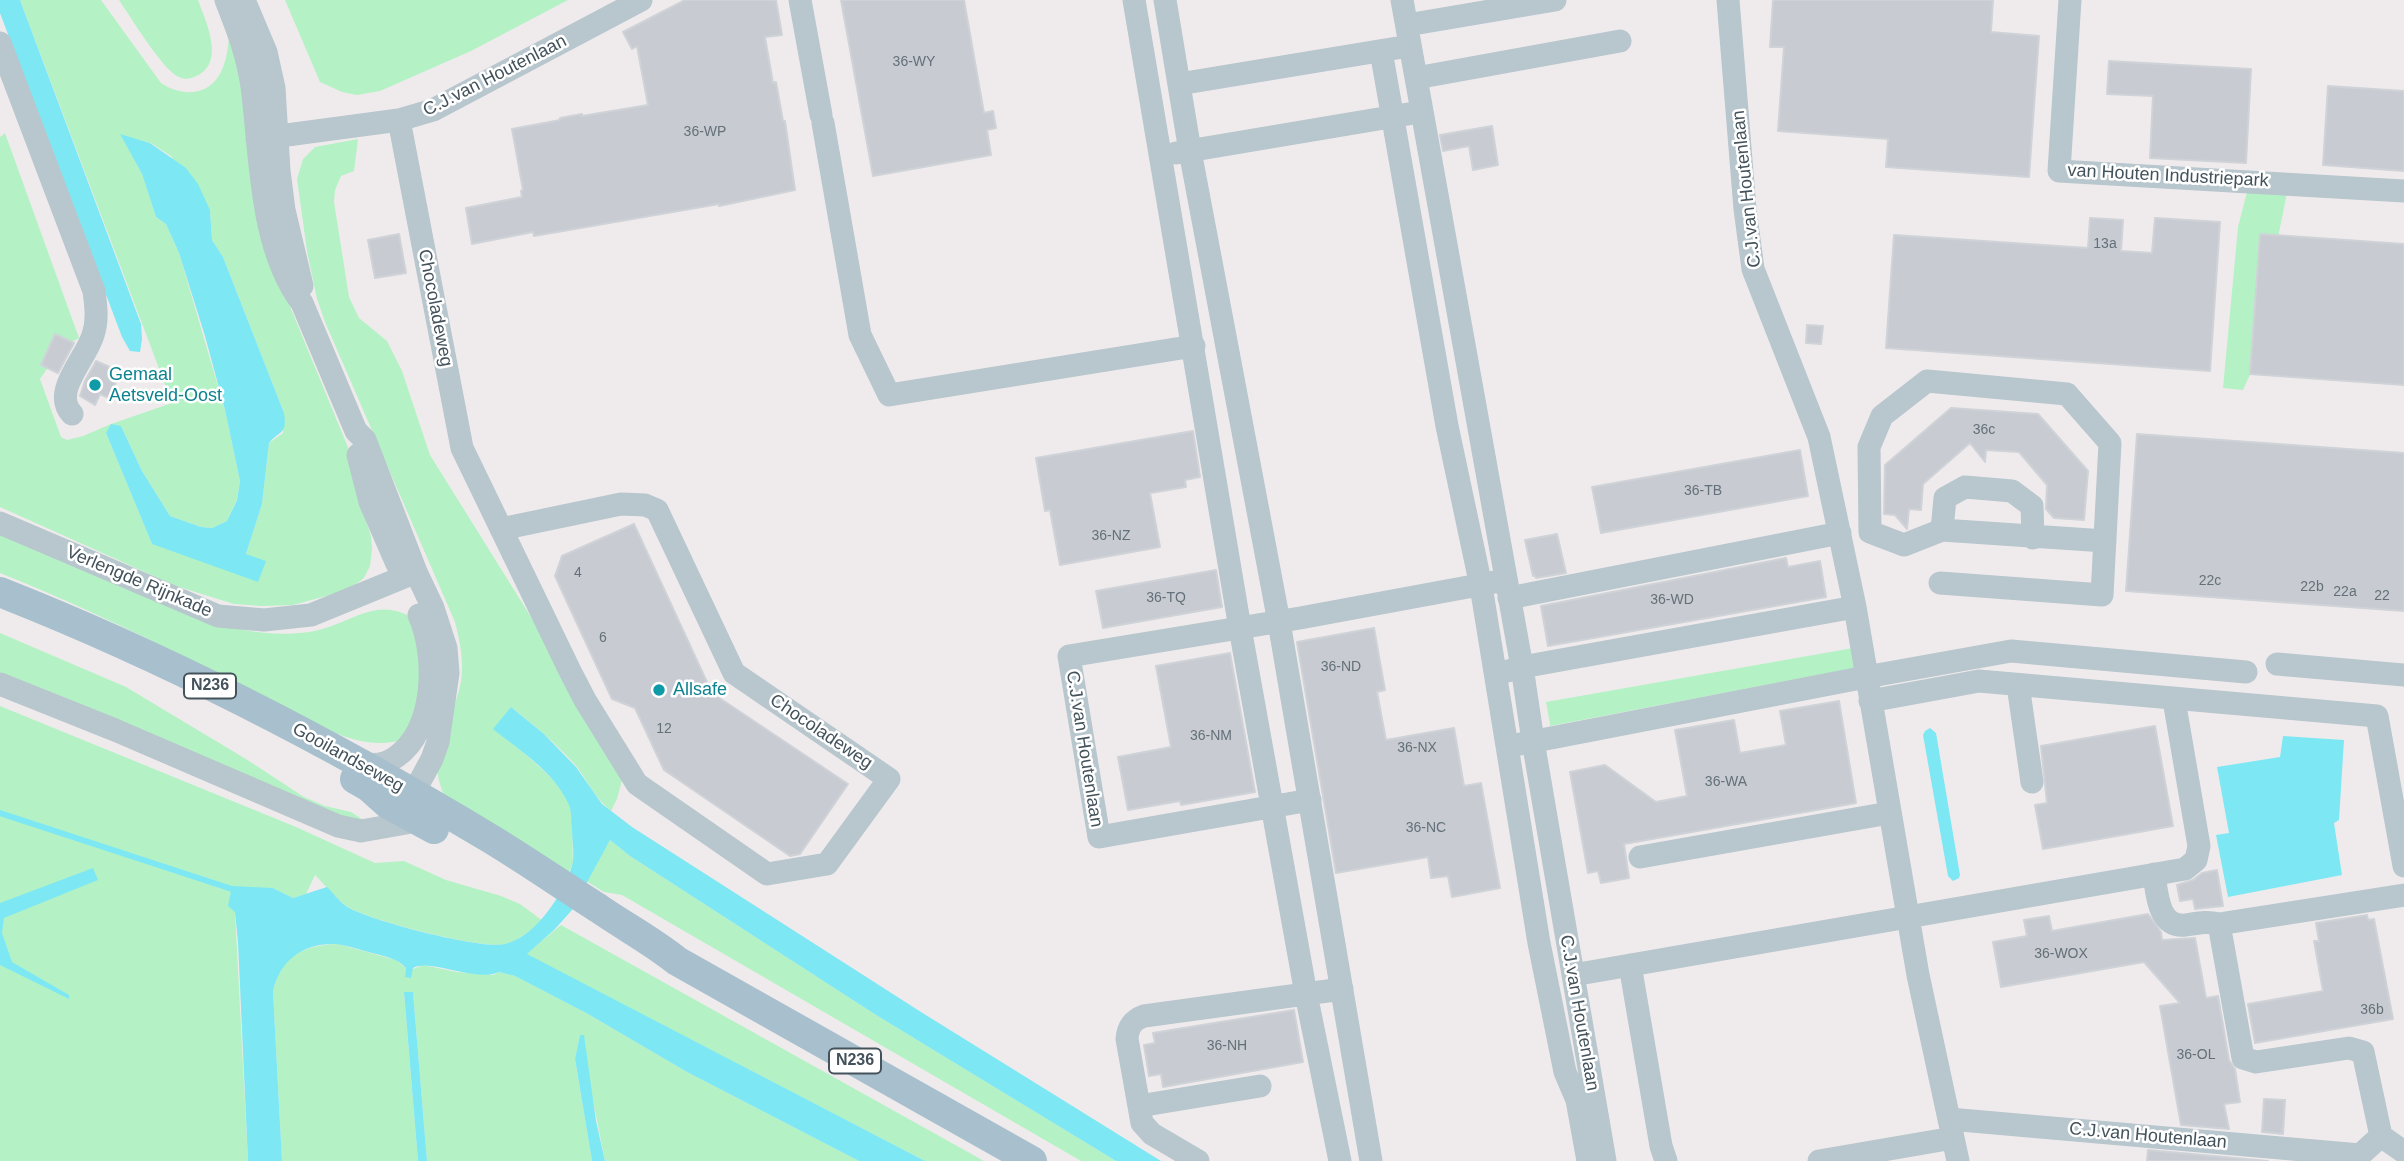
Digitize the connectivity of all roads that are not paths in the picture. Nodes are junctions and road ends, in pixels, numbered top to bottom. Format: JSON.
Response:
{"nodes":[{"id":1,"x":226,"y":0,"type":"edge"},
{"id":2,"x":244,"y":0,"type":"edge"},
{"id":3,"x":641,"y":0,"type":"edge"},
{"id":4,"x":800,"y":0,"type":"edge"},
{"id":5,"x":1134,"y":0,"type":"edge"},
{"id":6,"x":1165,"y":0,"type":"edge"},
{"id":7,"x":1402,"y":0,"type":"edge"},
{"id":8,"x":1555,"y":0,"type":"edge"},
{"id":9,"x":1728,"y":0,"type":"edge"},
{"id":10,"x":2070,"y":0,"type":"edge"},
{"id":11,"x":1409,"y":36,"type":"junction"},
{"id":12,"x":1620,"y":40,"type":"dead end"},
{"id":13,"x":0,"y":43,"type":"edge"},
{"id":14,"x":1381,"y":51,"type":"junction"},
{"id":15,"x":1416,"y":78,"type":"junction"},
{"id":16,"x":1179,"y":84,"type":"junction"},
{"id":17,"x":1422,"y":112,"type":"junction"},
{"id":18,"x":1393,"y":117,"type":"junction"},
{"id":19,"x":400,"y":120,"type":"junction"},
{"id":20,"x":267,"y":138,"type":"junction"},
{"id":21,"x":1190,"y":151,"type":"junction"},
{"id":22,"x":1160,"y":156,"type":"junction"},
{"id":23,"x":2404,"y":191,"type":"edge"},
{"id":24,"x":1459,"y":317,"type":"junction"},
{"id":25,"x":1431,"y":323,"type":"junction"},
{"id":26,"x":1194,"y":346,"type":"junction"},
{"id":27,"x":72,"y":414,"type":"dead end"},
{"id":28,"x":1477,"y":420,"type":"junction"},
{"id":29,"x":1447,"y":426,"type":"junction"},
{"id":30,"x":1493,"y":508,"type":"junction"},
{"id":31,"x":1465,"y":513,"type":"junction"},
{"id":32,"x":0,"y":523,"type":"edge"},
{"id":33,"x":501,"y":529,"type":"junction"},
{"id":34,"x":1942,"y":530,"type":"junction"},
{"id":35,"x":1840,"y":533,"type":"junction"},
{"id":36,"x":2034,"y":538,"type":"junction"},
{"id":37,"x":2105,"y":541,"type":"junction"},
{"id":38,"x":409,"y":575,"type":"junction"},
{"id":39,"x":1940,"y":583,"type":"dead end"},
{"id":40,"x":1481,"y":586,"type":"junction"},
{"id":41,"x":1508,"y":588,"type":"junction"},
{"id":42,"x":0,"y":592,"type":"edge"},
{"id":43,"x":1855,"y":607,"type":"junction"},
{"id":44,"x":0,"y":610,"type":"edge"},
{"id":45,"x":1279,"y":622,"type":"junction"},
{"id":46,"x":1240,"y":628,"type":"junction"},
{"id":47,"x":2277,"y":664,"type":"dead end"},
{"id":48,"x":1522,"y":667,"type":"junction"},
{"id":49,"x":2246,"y":672,"type":"dead end"},
{"id":50,"x":2404,"y":675,"type":"edge"},
{"id":51,"x":1495,"y":676,"type":"junction"},
{"id":52,"x":1866,"y":677,"type":"junction"},
{"id":53,"x":0,"y":684,"type":"edge"},
{"id":54,"x":2018,"y":685,"type":"junction"},
{"id":55,"x":2174,"y":700,"type":"junction"},
{"id":56,"x":1870,"y":701,"type":"junction"},
{"id":57,"x":1532,"y":741,"type":"junction"},
{"id":58,"x":1506,"y":746,"type":"junction"},
{"id":59,"x":352,"y":760,"type":"junction"},
{"id":60,"x":2032,"y":782,"type":"dead end"},
{"id":61,"x":1310,"y":800,"type":"junction"},
{"id":62,"x":414,"y":806,"type":"junction"},
{"id":63,"x":1273,"y":807,"type":"junction"},
{"id":64,"x":1889,"y":813,"type":"junction"},
{"id":65,"x":1640,"y":857,"type":"dead end"},
{"id":66,"x":2404,"y":866,"type":"edge"},
{"id":67,"x":2154,"y":874,"type":"junction"},
{"id":68,"x":2404,"y":895,"type":"edge"},
{"id":69,"x":1908,"y":917,"type":"junction"},
{"id":70,"x":2219,"y":924,"type":"junction"},
{"id":71,"x":1629,"y":965,"type":"junction"},
{"id":72,"x":1573,"y":975,"type":"junction"},
{"id":73,"x":1342,"y":989,"type":"junction"},
{"id":74,"x":1306,"y":994,"type":"junction"},
{"id":75,"x":1260,"y":1086,"type":"dead end"},
{"id":76,"x":1139,"y":1106,"type":"junction"},
{"id":77,"x":1951,"y":1128,"type":"junction"},
{"id":78,"x":2381,"y":1136,"type":"junction"},
{"id":79,"x":2404,"y":1152,"type":"edge"},
{"id":80,"x":1032,"y":1161,"type":"edge"},
{"id":81,"x":1198,"y":1161,"type":"edge"},
{"id":82,"x":1340,"y":1161,"type":"edge"},
{"id":83,"x":1371,"y":1161,"type":"edge"},
{"id":84,"x":1588,"y":1161,"type":"edge"},
{"id":85,"x":1605,"y":1161,"type":"edge"},
{"id":86,"x":1666,"y":1161,"type":"edge"},
{"id":87,"x":1819,"y":1161,"type":"edge"},
{"id":88,"x":1958,"y":1161,"type":"edge"}],
"edges":[{"from":1,"to":20,"type":"street"},
{"from":2,"to":20,"type":"street"},
{"from":3,"to":19,"type":"street","name":"C.J.van Houtenlaan"},
{"from":4,"to":26,"type":"street"},
{"from":5,"to":22,"type":"street"},
{"from":6,"to":16,"type":"street"},
{"from":7,"to":11,"type":"street","name":"C.J.van Houtenlaan"},
{"from":8,"to":11,"type":"street"},
{"from":9,"to":35,"type":"street","name":"C.J.van Houtenlaan"},
{"from":10,"to":23,"type":"street","name":"van Houten Industriepark"},
{"from":11,"to":14,"type":"street"},
{"from":11,"to":15,"type":"street","name":"C.J.van Houtenlaan"},
{"from":12,"to":15,"type":"street"},
{"from":13,"to":27,"type":"street"},
{"from":14,"to":16,"type":"street"},
{"from":14,"to":18,"type":"street","name":"C.J.van Houtenlaan"},
{"from":15,"to":17,"type":"street","name":"C.J.van Houtenlaan"},
{"from":16,"to":21,"type":"street"},
{"from":17,"to":18,"type":"street"},
{"from":17,"to":24,"type":"street","name":"C.J.van Houtenlaan"},
{"from":18,"to":21,"type":"street"},
{"from":18,"to":25,"type":"street","name":"C.J.van Houtenlaan"},
{"from":19,"to":20,"type":"street","name":"C.J.van Houtenlaan"},
{"from":19,"to":33,"type":"street","name":"Chocoladeweg"},
{"from":20,"to":38,"type":"street"},
{"from":21,"to":22,"type":"street"},
{"from":21,"to":45,"type":"street"},
{"from":22,"to":26,"type":"street"},
{"from":24,"to":25,"type":"street"},
{"from":24,"to":28,"type":"street","name":"C.J.van Houtenlaan"},
{"from":25,"to":29,"type":"street","name":"C.J.van Houtenlaan"},
{"from":26,"to":46,"type":"street"},
{"from":28,"to":29,"type":"street"},
{"from":28,"to":30,"type":"street","name":"C.J.van Houtenlaan"},
{"from":29,"to":31,"type":"street","name":"C.J.van Houtenlaan"},
{"from":30,"to":31,"type":"street"},
{"from":30,"to":41,"type":"street","name":"C.J.van Houtenlaan"},
{"from":31,"to":40,"type":"street","name":"C.J.van Houtenlaan"},
{"from":32,"to":38,"type":"street","name":"Verlengde Rijnkade"},
{"from":33,"to":33,"type":"street","name":"Chocoladeweg"},
{"from":34,"to":36,"type":"street"},
{"from":34,"to":36,"type":"street"},
{"from":34,"to":37,"type":"street"},
{"from":35,"to":41,"type":"street","name":"C.J.van Houtenlaan"},
{"from":35,"to":43,"type":"street","name":"C.J.van Houtenlaan"},
{"from":36,"to":37,"type":"street"},
{"from":37,"to":39,"type":"street"},
{"from":38,"to":59,"type":"street"},
{"from":38,"to":62,"type":"street"},
{"from":40,"to":41,"type":"street","name":"C.J.van Houtenlaan"},
{"from":40,"to":45,"type":"street","name":"C.J.van Houtenlaan"},
{"from":40,"to":51,"type":"street","name":"C.J.van Houtenlaan"},
{"from":41,"to":48,"type":"street","name":"C.J.van Houtenlaan"},
{"from":42,"to":59,"type":"main road","name":"Gooilandseweg","number":"N236"},
{"from":43,"to":48,"type":"street"},
{"from":43,"to":52,"type":"street","name":"C.J.van Houtenlaan"},
{"from":44,"to":62,"type":"main road","name":"Gooilandseweg","number":"N236"},
{"from":45,"to":46,"type":"street","name":"C.J.van Houtenlaan"},
{"from":45,"to":61,"type":"street"},
{"from":46,"to":63,"type":"street"},
{"from":46,"to":63,"type":"street","name":"C.J.van Houtenlaan"},
{"from":47,"to":50,"type":"street"},
{"from":48,"to":51,"type":"street"},
{"from":48,"to":57,"type":"street","name":"C.J.van Houtenlaan"},
{"from":49,"to":52,"type":"street"},
{"from":51,"to":58,"type":"street","name":"C.J.van Houtenlaan"},
{"from":52,"to":56,"type":"street","name":"C.J.van Houtenlaan"},
{"from":52,"to":57,"type":"street"},
{"from":53,"to":62,"type":"street"},
{"from":54,"to":55,"type":"street"},
{"from":54,"to":56,"type":"street"},
{"from":54,"to":60,"type":"street"},
{"from":55,"to":66,"type":"street"},
{"from":55,"to":67,"type":"street"},
{"from":56,"to":64,"type":"street","name":"C.J.van Houtenlaan"},
{"from":57,"to":58,"type":"street"},
{"from":57,"to":72,"type":"street","name":"C.J.van Houtenlaan"},
{"from":58,"to":84,"type":"street","name":"C.J.van Houtenlaan"},
{"from":59,"to":62,"type":"main road","name":"Gooilandseweg","number":"N236"},
{"from":61,"to":63,"type":"street","name":"C.J.van Houtenlaan"},
{"from":61,"to":73,"type":"street"},
{"from":62,"to":80,"type":"main road","name":"Gooilandseweg","number":"N236"},
{"from":63,"to":74,"type":"street"},
{"from":64,"to":65,"type":"street"},
{"from":64,"to":69,"type":"street","name":"C.J.van Houtenlaan"},
{"from":67,"to":69,"type":"street"},
{"from":67,"to":70,"type":"street"},
{"from":68,"to":70,"type":"street"},
{"from":69,"to":71,"type":"street"},
{"from":69,"to":77,"type":"street","name":"C.J.van Houtenlaan"},
{"from":70,"to":78,"type":"street"},
{"from":71,"to":72,"type":"street"},
{"from":71,"to":86,"type":"street"},
{"from":72,"to":85,"type":"street","name":"C.J.van Houtenlaan"},
{"from":73,"to":74,"type":"street"},
{"from":73,"to":83,"type":"street"},
{"from":74,"to":76,"type":"street"},
{"from":74,"to":82,"type":"street"},
{"from":75,"to":76,"type":"street"},
{"from":76,"to":81,"type":"street"},
{"from":77,"to":78,"type":"street","name":"C.J.van Houtenlaan"},
{"from":77,"to":87,"type":"street"},
{"from":77,"to":88,"type":"street","name":"C.J.van Houtenlaan"},
{"from":78,"to":79,"type":"street"}]}
